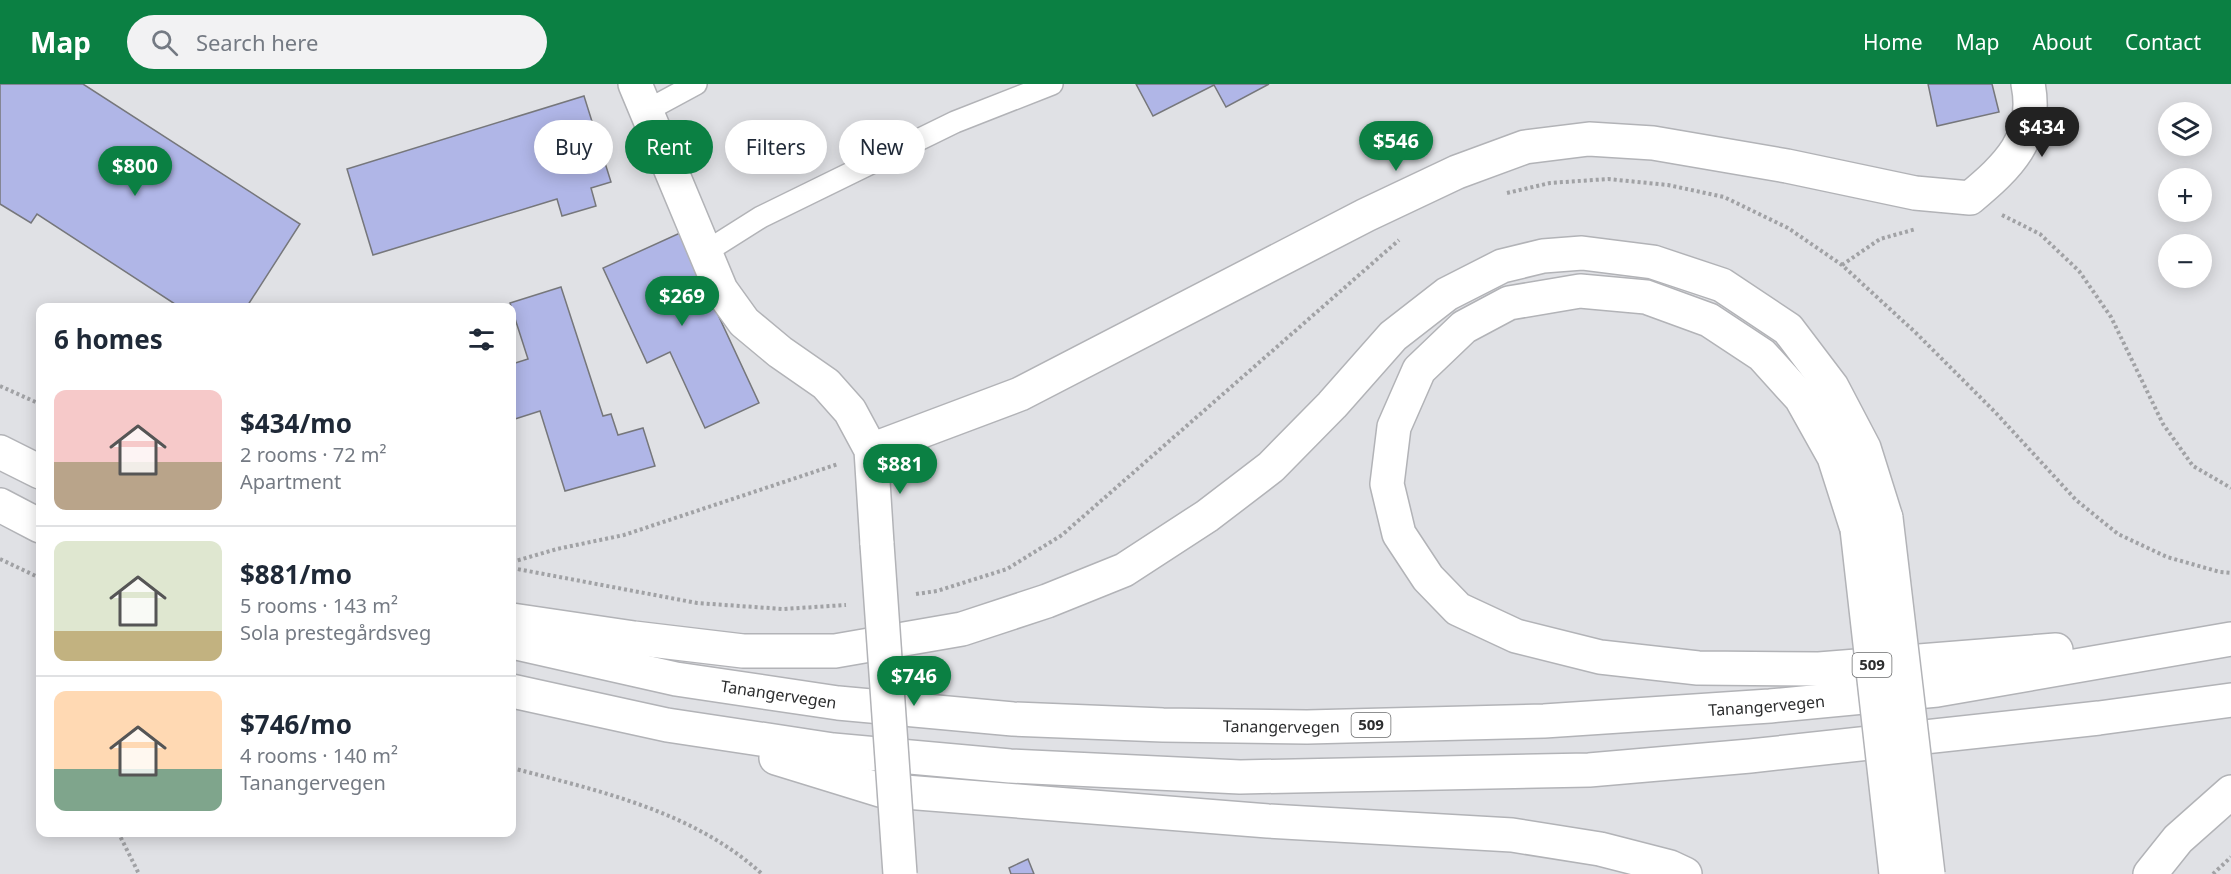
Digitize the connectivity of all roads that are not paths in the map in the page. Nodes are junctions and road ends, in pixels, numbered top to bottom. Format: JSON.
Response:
{"nodes":[{"id":1,"x":696,"y":84,"type":"edge"},
{"id":2,"x":1052,"y":84,"type":"edge"},
{"id":3,"x":2028,"y":84,"type":"edge"},
{"id":4,"x":640,"y":98,"type":"edge"},
{"id":5,"x":704,"y":253,"type":"junction"},
{"id":6,"x":871,"y":450,"type":"junction"},
{"id":7,"x":0,"y":452,"type":"edge"},
{"id":8,"x":36,"y":470,"type":"edge"},
{"id":9,"x":0,"y":505,"type":"edge"},
{"id":10,"x":1872,"y":523,"type":"junction"},
{"id":11,"x":36,"y":524,"type":"edge"},
{"id":12,"x":516,"y":621,"type":"edge"},
{"id":13,"x":2231,"y":638,"type":"edge"},
{"id":14,"x":516,"y":643,"type":"edge"},
{"id":15,"x":516,"y":692,"type":"edge"},
{"id":16,"x":2231,"y":700,"type":"edge"},
{"id":17,"x":667,"y":726,"type":"junction"},
{"id":18,"x":2231,"y":792,"type":"edge"},
{"id":19,"x":900,"y":874,"type":"edge"},
{"id":20,"x":1684,"y":874,"type":"edge"},
{"id":21,"x":1896,"y":874,"type":"edge"},
{"id":22,"x":1928,"y":874,"type":"edge"},
{"id":23,"x":2150,"y":874,"type":"edge"}],
"edges":[{"from":1,"to":4,"type":"lane"},
{"from":2,"to":5,"type":"lane"},
{"from":3,"to":6,"type":"main road"},
{"from":4,"to":5,"type":"main road"},
{"from":5,"to":6,"type":"main road"},
{"from":6,"to":19,"type":"main road","bridge":true},
{"from":7,"to":8,"type":"main road"},
{"from":9,"to":11,"type":"main road"},
{"from":10,"to":12,"type":"main road","number":"509"},
{"from":10,"to":13,"type":"main road","number":"509"},
{"from":10,"to":21,"type":"main road","number":"509","bridge":true},
{"from":10,"to":22,"type":"main road","number":"509","bridge":true},
{"from":13,"to":14,"type":"main road","name":"Tanangervegen","number":"509"},
{"from":15,"to":17,"type":"main road"},
{"from":16,"to":17,"type":"main road"},
{"from":17,"to":20,"type":"main road"},
{"from":18,"to":23,"type":"main road"}]}
